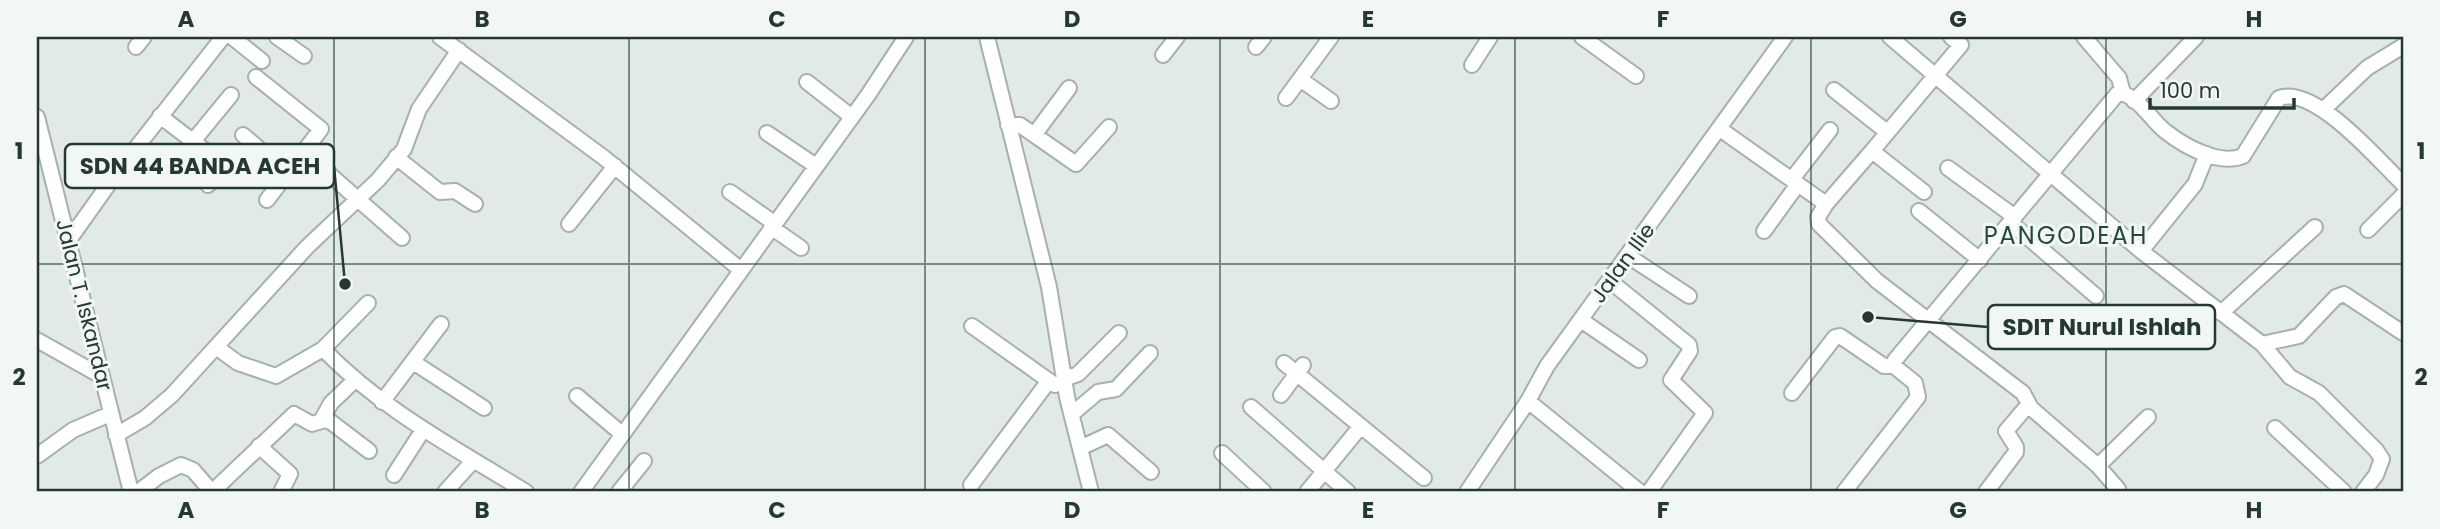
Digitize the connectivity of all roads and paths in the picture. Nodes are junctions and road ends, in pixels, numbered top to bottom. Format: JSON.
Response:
{"nodes":[{"id":1,"x":223,"y":37,"type":"edge"},
{"id":2,"x":232,"y":37,"type":"edge"},
{"id":3,"x":277,"y":37,"type":"edge"},
{"id":4,"x":440,"y":37,"type":"edge"},
{"id":5,"x":906,"y":37,"type":"edge"},
{"id":6,"x":987,"y":37,"type":"edge"},
{"id":7,"x":1177,"y":37,"type":"edge"},
{"id":8,"x":1331,"y":37,"type":"edge"},
{"id":9,"x":1490,"y":37,"type":"edge"},
{"id":10,"x":1583,"y":37,"type":"edge"},
{"id":11,"x":1784,"y":37,"type":"edge"},
{"id":12,"x":1891,"y":37,"type":"edge"},
{"id":13,"x":2084,"y":37,"type":"edge"},
{"id":14,"x":2196,"y":37,"type":"edge"},
{"id":15,"x":1961,"y":40,"type":"edge"},
{"id":16,"x":2403,"y":46,"type":"edge"},
{"id":17,"x":459,"y":50,"type":"junction"},
{"id":18,"x":1163,"y":55,"type":"dead end"},
{"id":19,"x":304,"y":56,"type":"dead end"},
{"id":20,"x":262,"y":61,"type":"dead end"},
{"id":21,"x":1472,"y":65,"type":"dead end"},
{"id":22,"x":1936,"y":75,"type":"junction"},
{"id":23,"x":1636,"y":76,"type":"dead end"},
{"id":24,"x":256,"y":77,"type":"dead end"},
{"id":25,"x":1300,"y":79,"type":"junction"},
{"id":26,"x":807,"y":82,"type":"dead end"},
{"id":27,"x":1069,"y":88,"type":"dead end"},
{"id":28,"x":1834,"y":90,"type":"dead end"},
{"id":29,"x":231,"y":95,"type":"dead end"},
{"id":30,"x":2129,"y":97,"type":"junction"},
{"id":31,"x":1286,"y":98,"type":"dead end"},
{"id":32,"x":1331,"y":101,"type":"dead end"},
{"id":33,"x":2324,"y":109,"type":"junction"},
{"id":34,"x":160,"y":116,"type":"junction"},
{"id":35,"x":37,"y":117,"type":"edge"},
{"id":36,"x":852,"y":117,"type":"junction"},
{"id":37,"x":1008,"y":125,"type":"junction"},
{"id":38,"x":1109,"y":127,"type":"dead end"},
{"id":39,"x":1720,"y":129,"type":"junction"},
{"id":40,"x":1830,"y":130,"type":"dead end"},
{"id":41,"x":1887,"y":132,"type":"junction"},
{"id":42,"x":767,"y":133,"type":"dead end"},
{"id":43,"x":243,"y":135,"type":"dead end"},
{"id":44,"x":1034,"y":135,"type":"junction"},
{"id":45,"x":194,"y":141,"type":"junction"},
{"id":46,"x":303,"y":151,"type":"junction"},
{"id":47,"x":1872,"y":151,"type":"junction"},
{"id":48,"x":2207,"y":155,"type":"junction"},
{"id":49,"x":396,"y":158,"type":"junction"},
{"id":50,"x":615,"y":166,"type":"junction"},
{"id":51,"x":816,"y":166,"type":"junction"},
{"id":52,"x":1948,"y":168,"type":"dead end"},
{"id":53,"x":286,"y":172,"type":"junction"},
{"id":54,"x":2051,"y":174,"type":"junction"},
{"id":55,"x":1795,"y":182,"type":"junction"},
{"id":56,"x":2403,"y":184,"type":"edge"},
{"id":57,"x":208,"y":185,"type":"dead end"},
{"id":58,"x":730,"y":192,"type":"dead end"},
{"id":59,"x":1924,"y":192,"type":"dead end"},
{"id":60,"x":2403,"y":195,"type":"edge"},
{"id":61,"x":267,"y":200,"type":"dead end"},
{"id":62,"x":357,"y":200,"type":"junction"},
{"id":63,"x":475,"y":204,"type":"dead end"},
{"id":64,"x":1826,"y":204,"type":"junction"},
{"id":65,"x":1919,"y":211,"type":"dead end"},
{"id":66,"x":2012,"y":220,"type":"junction"},
{"id":67,"x":569,"y":223,"type":"dead end"},
{"id":68,"x":773,"y":225,"type":"junction"},
{"id":69,"x":2315,"y":227,"type":"dead end"},
{"id":70,"x":2368,"y":230,"type":"dead end"},
{"id":71,"x":1764,"y":231,"type":"dead end"},
{"id":72,"x":402,"y":238,"type":"dead end"},
{"id":73,"x":69,"y":240,"type":"junction"},
{"id":74,"x":801,"y":248,"type":"dead end"},
{"id":75,"x":2141,"y":251,"type":"junction"},
{"id":76,"x":1628,"y":256,"type":"junction"},
{"id":77,"x":1980,"y":260,"type":"junction"},
{"id":78,"x":741,"y":270,"type":"junction"},
{"id":79,"x":1610,"y":281,"type":"junction"},
{"id":80,"x":1689,"y":296,"type":"dead end"},
{"id":81,"x":2096,"y":296,"type":"dead end"},
{"id":82,"x":368,"y":303,"type":"dead end"},
{"id":83,"x":2221,"y":313,"type":"junction"},
{"id":84,"x":1581,"y":320,"type":"junction"},
{"id":85,"x":1927,"y":320,"type":"junction"},
{"id":86,"x":441,"y":324,"type":"dead end"},
{"id":87,"x":972,"y":326,"type":"dead end"},
{"id":88,"x":2403,"y":332,"type":"edge"},
{"id":89,"x":1119,"y":333,"type":"dead end"},
{"id":90,"x":37,"y":340,"type":"edge"},
{"id":91,"x":2262,"y":344,"type":"junction"},
{"id":92,"x":216,"y":347,"type":"junction"},
{"id":93,"x":323,"y":349,"type":"junction"},
{"id":94,"x":1150,"y":354,"type":"dead end"},
{"id":95,"x":1639,"y":360,"type":"dead end"},
{"id":96,"x":413,"y":362,"type":"junction"},
{"id":97,"x":1284,"y":363,"type":"dead end"},
{"id":98,"x":1894,"y":366,"type":"junction"},
{"id":99,"x":1300,"y":369,"type":"junction"},
{"id":100,"x":101,"y":376,"type":"junction"},
{"id":101,"x":354,"y":381,"type":"junction"},
{"id":102,"x":1048,"y":382,"type":"junction"},
{"id":103,"x":1065,"y":384,"type":"junction"},
{"id":104,"x":1792,"y":393,"type":"dead end"},
{"id":105,"x":1281,"y":395,"type":"dead end"},
{"id":106,"x":577,"y":396,"type":"dead end"},
{"id":107,"x":1528,"y":401,"type":"junction"},
{"id":108,"x":383,"y":402,"type":"junction"},
{"id":109,"x":2028,"y":405,"type":"junction"},
{"id":110,"x":1251,"y":407,"type":"dead end"},
{"id":111,"x":484,"y":408,"type":"dead end"},
{"id":112,"x":110,"y":414,"type":"junction"},
{"id":113,"x":1072,"y":414,"type":"junction"},
{"id":114,"x":2148,"y":417,"type":"dead end"},
{"id":115,"x":320,"y":421,"type":"junction"},
{"id":116,"x":1361,"y":426,"type":"junction"},
{"id":117,"x":2275,"y":428,"type":"dead end"},
{"id":118,"x":423,"y":430,"type":"junction"},
{"id":119,"x":116,"y":435,"type":"junction"},
{"id":120,"x":622,"y":435,"type":"junction"},
{"id":121,"x":259,"y":446,"type":"junction"},
{"id":122,"x":1080,"y":448,"type":"junction"},
{"id":123,"x":369,"y":451,"type":"dead end"},
{"id":124,"x":1222,"y":453,"type":"dead end"},
{"id":125,"x":37,"y":456,"type":"edge"},
{"id":126,"x":473,"y":461,"type":"junction"},
{"id":127,"x":644,"y":461,"type":"dead end"},
{"id":128,"x":2098,"y":466,"type":"junction"},
{"id":129,"x":1151,"y":472,"type":"dead end"},
{"id":130,"x":1325,"y":473,"type":"junction"},
{"id":131,"x":394,"y":475,"type":"dead end"},
{"id":132,"x":1424,"y":478,"type":"dead end"},
{"id":133,"x":971,"y":485,"type":"dead end"},
{"id":134,"x":1475,"y":490,"type":"edge"},
{"id":135,"x":2120,"y":491,"type":"edge"},
{"id":136,"x":131,"y":492,"type":"edge"},
{"id":137,"x":138,"y":492,"type":"edge"},
{"id":138,"x":212,"y":492,"type":"edge"},
{"id":139,"x":281,"y":492,"type":"edge"},
{"id":140,"x":445,"y":492,"type":"edge"},
{"id":141,"x":526,"y":492,"type":"edge"},
{"id":142,"x":581,"y":492,"type":"edge"},
{"id":143,"x":620,"y":492,"type":"edge"},
{"id":144,"x":1091,"y":492,"type":"edge"},
{"id":145,"x":1264,"y":492,"type":"edge"},
{"id":146,"x":1307,"y":492,"type":"edge"},
{"id":147,"x":1348,"y":492,"type":"edge"},
{"id":148,"x":1640,"y":492,"type":"edge"},
{"id":149,"x":1649,"y":492,"type":"edge"},
{"id":150,"x":1844,"y":492,"type":"edge"},
{"id":151,"x":1986,"y":492,"type":"edge"},
{"id":152,"x":2344,"y":492,"type":"edge"},
{"id":153,"x":2363,"y":492,"type":"edge"}],
"edges":[{"from":1,"to":34,"type":"street"},
{"from":2,"to":20,"type":"street"},
{"from":3,"to":19,"type":"street"},
{"from":4,"to":17,"type":"street"},
{"from":5,"to":36,"type":"street"},
{"from":6,"to":37,"type":"street"},
{"from":7,"to":18,"type":"street"},
{"from":8,"to":25,"type":"street"},
{"from":9,"to":21,"type":"street"},
{"from":10,"to":23,"type":"street"},
{"from":11,"to":39,"type":"street","name":"Jalan Ilie"},
{"from":12,"to":22,"type":"street"},
{"from":13,"to":30,"type":"street"},
{"from":14,"to":30,"type":"street"},
{"from":15,"to":22,"type":"street"},
{"from":16,"to":33,"type":"street"},
{"from":17,"to":49,"type":"street"},
{"from":17,"to":50,"type":"street"},
{"from":22,"to":41,"type":"street"},
{"from":22,"to":54,"type":"street"},
{"from":24,"to":46,"type":"street"},
{"from":25,"to":31,"type":"street"},
{"from":25,"to":32,"type":"street"},
{"from":26,"to":36,"type":"street"},
{"from":27,"to":44,"type":"street"},
{"from":28,"to":41,"type":"street"},
{"from":29,"to":45,"type":"street"},
{"from":30,"to":48,"type":"street"},
{"from":30,"to":54,"type":"street"},
{"from":33,"to":48,"type":"street"},
{"from":33,"to":56,"type":"street"},
{"from":34,"to":45,"type":"street"},
{"from":34,"to":73,"type":"street"},
{"from":35,"to":73,"type":"street","name":"Jalan T. Iskandar"},
{"from":36,"to":51,"type":"street"},
{"from":37,"to":44,"type":"street"},
{"from":37,"to":103,"type":"street"},
{"from":38,"to":44,"type":"street"},
{"from":39,"to":55,"type":"street"},
{"from":39,"to":76,"type":"street","name":"Jalan Ilie"},
{"from":40,"to":55,"type":"street"},
{"from":41,"to":47,"type":"street"},
{"from":42,"to":51,"type":"street"},
{"from":43,"to":53,"type":"street"},
{"from":45,"to":57,"type":"street"},
{"from":46,"to":53,"type":"street"},
{"from":46,"to":62,"type":"street"},
{"from":47,"to":59,"type":"street"},
{"from":47,"to":64,"type":"street"},
{"from":48,"to":75,"type":"street"},
{"from":49,"to":62,"type":"street"},
{"from":49,"to":63,"type":"street"},
{"from":50,"to":67,"type":"street"},
{"from":50,"to":78,"type":"street"},
{"from":51,"to":68,"type":"street"},
{"from":52,"to":66,"type":"street"},
{"from":53,"to":61,"type":"street"},
{"from":54,"to":66,"type":"street"},
{"from":54,"to":75,"type":"street"},
{"from":55,"to":64,"type":"street"},
{"from":55,"to":71,"type":"street"},
{"from":58,"to":68,"type":"street"},
{"from":60,"to":70,"type":"street"},
{"from":62,"to":72,"type":"street"},
{"from":62,"to":92,"type":"street"},
{"from":64,"to":85,"type":"street"},
{"from":65,"to":77,"type":"street"},
{"from":66,"to":77,"type":"street"},
{"from":66,"to":81,"type":"street"},
{"from":68,"to":74,"type":"street"},
{"from":68,"to":78,"type":"street"},
{"from":69,"to":83,"type":"street"},
{"from":73,"to":100,"type":"street","name":"Jalan T. Iskandar"},
{"from":75,"to":83,"type":"street"},
{"from":76,"to":79,"type":"street","name":"Jalan Ilie"},
{"from":76,"to":80,"type":"street"},
{"from":77,"to":85,"type":"street"},
{"from":78,"to":120,"type":"street"},
{"from":79,"to":84,"type":"street","name":"Jalan Ilie"},
{"from":79,"to":149,"type":"street"},
{"from":82,"to":93,"type":"street"},
{"from":83,"to":91,"type":"street"},
{"from":84,"to":95,"type":"street"},
{"from":84,"to":107,"type":"street","name":"Jalan Ilie"},
{"from":85,"to":98,"type":"street"},
{"from":85,"to":109,"type":"street"},
{"from":86,"to":96,"type":"street"},
{"from":87,"to":102,"type":"street"},
{"from":88,"to":91,"type":"street"},
{"from":89,"to":103,"type":"street"},
{"from":90,"to":100,"type":"street"},
{"from":91,"to":153,"type":"street"},
{"from":92,"to":93,"type":"street"},
{"from":92,"to":119,"type":"street"},
{"from":93,"to":101,"type":"street"},
{"from":94,"to":113,"type":"street"},
{"from":96,"to":108,"type":"street"},
{"from":96,"to":111,"type":"street"},
{"from":97,"to":99,"type":"street"},
{"from":98,"to":104,"type":"street"},
{"from":98,"to":150,"type":"street"},
{"from":99,"to":105,"type":"street"},
{"from":99,"to":116,"type":"street"},
{"from":100,"to":112,"type":"street","name":"Jalan T. Iskandar"},
{"from":101,"to":108,"type":"street"},
{"from":101,"to":115,"type":"street"},
{"from":102,"to":103,"type":"street"},
{"from":102,"to":133,"type":"street"},
{"from":103,"to":113,"type":"street"},
{"from":106,"to":120,"type":"street"},
{"from":107,"to":134,"type":"street","name":"Jalan Ilie"},
{"from":107,"to":148,"type":"street"},
{"from":108,"to":118,"type":"street"},
{"from":109,"to":128,"type":"street"},
{"from":109,"to":151,"type":"street"},
{"from":110,"to":130,"type":"street"},
{"from":112,"to":119,"type":"street","name":"Jalan T. Iskandar"},
{"from":112,"to":125,"type":"street"},
{"from":113,"to":122,"type":"street"},
{"from":114,"to":128,"type":"street"},
{"from":115,"to":121,"type":"street"},
{"from":115,"to":123,"type":"street"},
{"from":116,"to":130,"type":"street"},
{"from":116,"to":132,"type":"street"},
{"from":117,"to":152,"type":"street"},
{"from":118,"to":126,"type":"street"},
{"from":118,"to":131,"type":"street"},
{"from":119,"to":136,"type":"street","name":"Jalan T. Iskandar"},
{"from":120,"to":142,"type":"street"},
{"from":121,"to":138,"type":"street"},
{"from":121,"to":139,"type":"street"},
{"from":122,"to":129,"type":"street"},
{"from":122,"to":144,"type":"street"},
{"from":124,"to":145,"type":"street"},
{"from":126,"to":140,"type":"street"},
{"from":126,"to":141,"type":"street"},
{"from":127,"to":143,"type":"street"},
{"from":128,"to":135,"type":"street"},
{"from":130,"to":146,"type":"street"},
{"from":130,"to":147,"type":"street"},
{"from":137,"to":138,"type":"street"}]}
